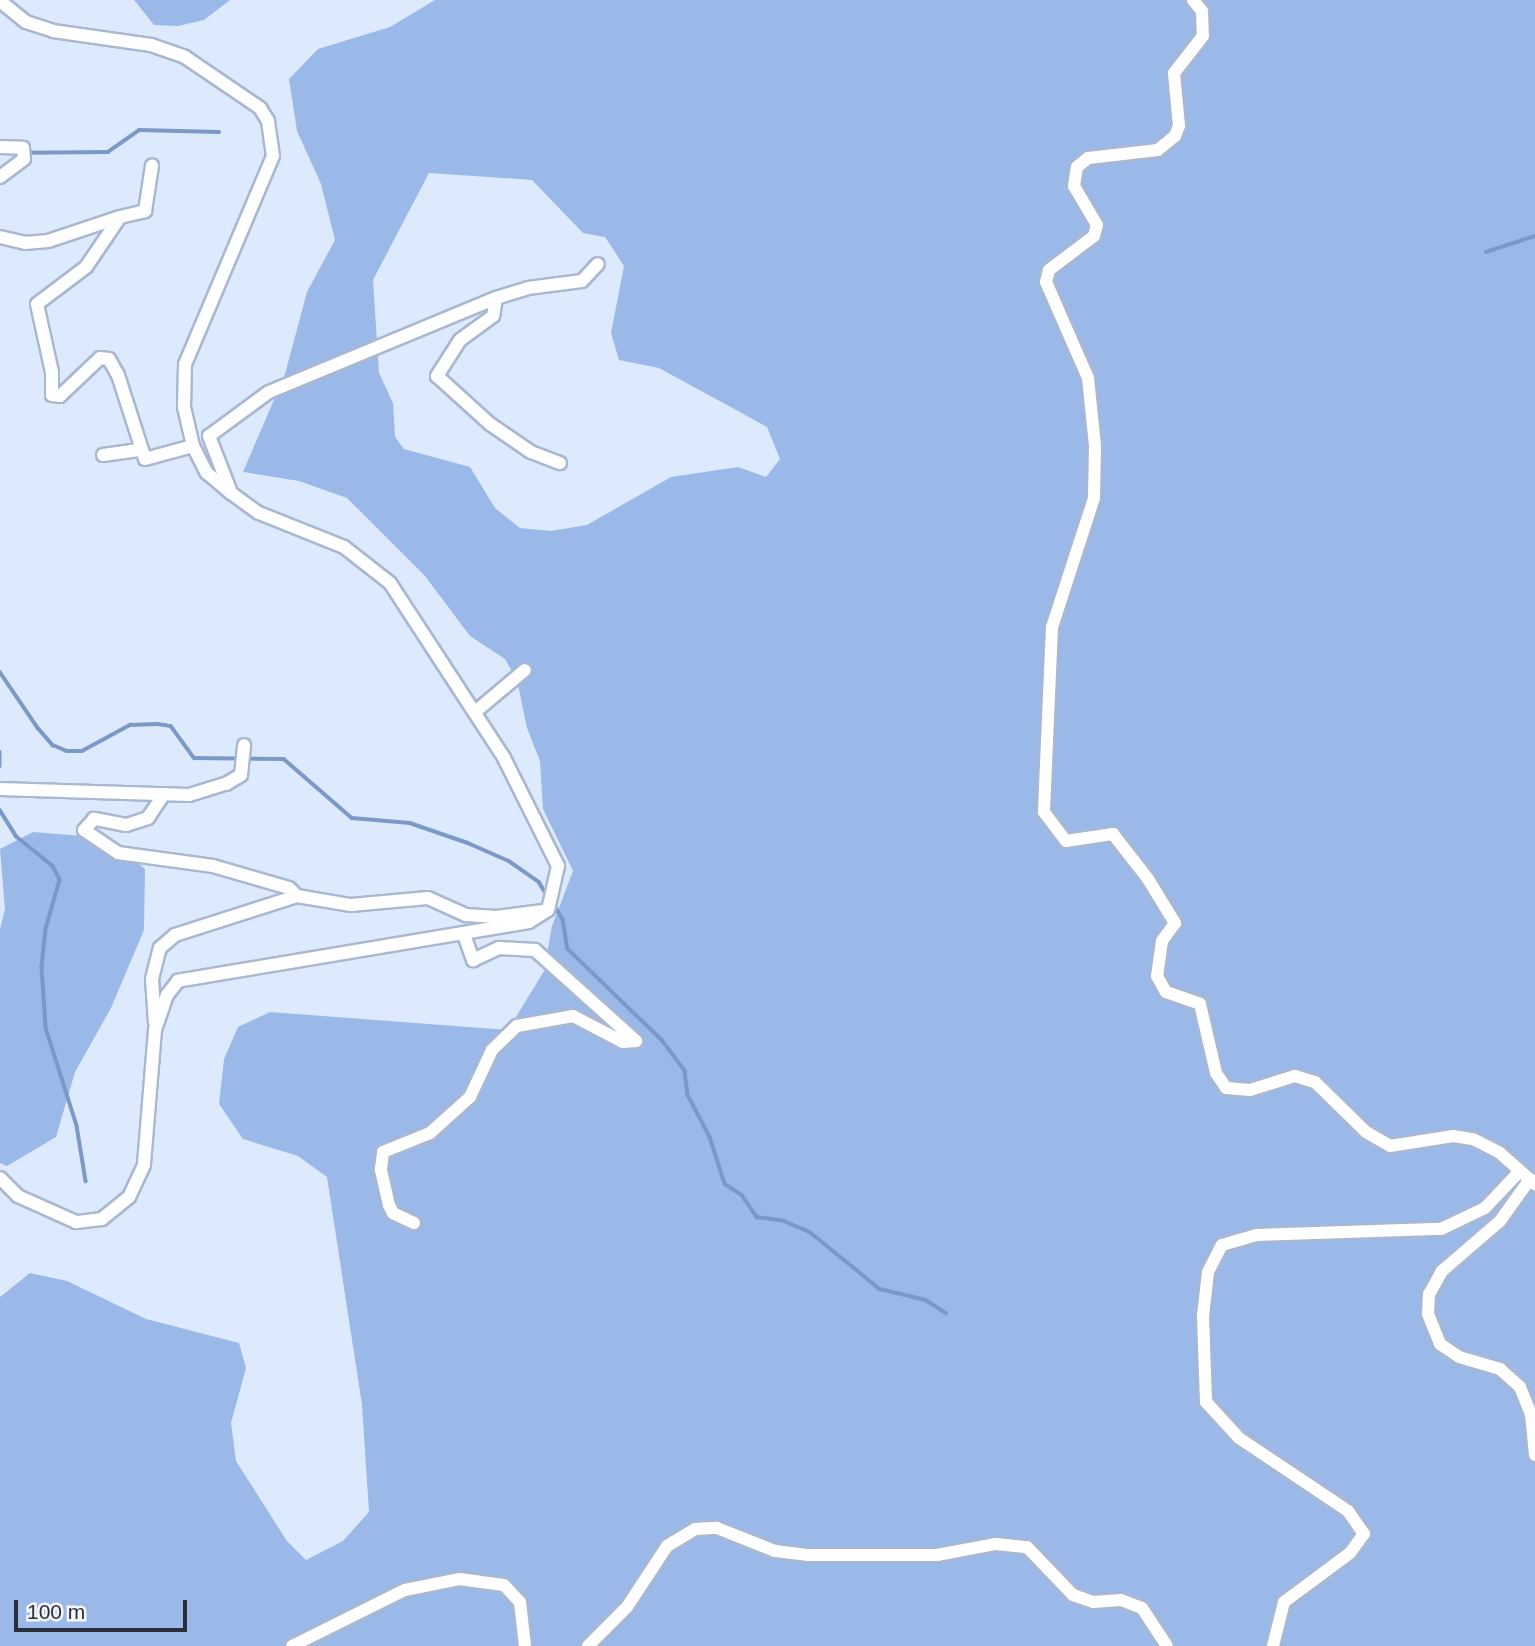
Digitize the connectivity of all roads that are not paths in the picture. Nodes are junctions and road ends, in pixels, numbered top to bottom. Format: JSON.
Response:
{"nodes":[{"id":1,"x":1193,"y":0,"type":"edge"},
{"id":2,"x":0,"y":1,"type":"edge"},
{"id":3,"x":0,"y":147,"type":"edge"},
{"id":4,"x":152,"y":166,"type":"dead end"},
{"id":5,"x":0,"y":177,"type":"edge"},
{"id":6,"x":120,"y":217,"type":"junction"},
{"id":7,"x":0,"y":237,"type":"edge"},
{"id":8,"x":598,"y":264,"type":"dead end"},
{"id":9,"x":496,"y":298,"type":"junction"},
{"id":10,"x":193,"y":446,"type":"junction"},
{"id":11,"x":139,"y":450,"type":"junction"},
{"id":12,"x":103,"y":455,"type":"dead end"},
{"id":13,"x":560,"y":463,"type":"dead end"},
{"id":14,"x":230,"y":493,"type":"junction"},
{"id":15,"x":525,"y":670,"type":"dead end"},
{"id":16,"x":475,"y":712,"type":"junction"},
{"id":17,"x":244,"y":754,"type":"dead end"},
{"id":18,"x":0,"y":789,"type":"edge"},
{"id":19,"x":164,"y":793,"type":"junction"},
{"id":20,"x":297,"y":895,"type":"junction"},
{"id":21,"x":548,"y":911,"type":"junction"},
{"id":22,"x":464,"y":935,"type":"junction"},
{"id":23,"x":155,"y":1030,"type":"junction"},
{"id":24,"x":0,"y":1178,"type":"edge"},
{"id":25,"x":1528,"y":1178,"type":"edge"},
{"id":26,"x":414,"y":1223,"type":"dead end"},
{"id":27,"x":1535,"y":1455,"type":"edge"},
{"id":28,"x":292,"y":1646,"type":"edge"},
{"id":29,"x":524,"y":1646,"type":"edge"},
{"id":30,"x":588,"y":1646,"type":"edge"},
{"id":31,"x":1167,"y":1646,"type":"edge"},
{"id":32,"x":1272,"y":1646,"type":"edge"}],
"edges":[{"from":1,"to":25,"type":"street"},
{"from":2,"to":10,"type":"street"},
{"from":3,"to":5,"type":"street"},
{"from":4,"to":6,"type":"street"},
{"from":6,"to":7,"type":"street"},
{"from":6,"to":11,"type":"street"},
{"from":8,"to":9,"type":"street"},
{"from":9,"to":13,"type":"street"},
{"from":9,"to":14,"type":"street"},
{"from":10,"to":11,"type":"street"},
{"from":10,"to":14,"type":"street"},
{"from":11,"to":12,"type":"street"},
{"from":14,"to":16,"type":"street"},
{"from":15,"to":16,"type":"street"},
{"from":16,"to":21,"type":"street"},
{"from":17,"to":19,"type":"street"},
{"from":18,"to":19,"type":"street"},
{"from":19,"to":20,"type":"street"},
{"from":20,"to":21,"type":"street"},
{"from":20,"to":23,"type":"street"},
{"from":21,"to":22,"type":"street"},
{"from":22,"to":23,"type":"street"},
{"from":22,"to":26,"type":"street"},
{"from":23,"to":24,"type":"street"},
{"from":25,"to":27,"type":"street"},
{"from":25,"to":32,"type":"street"},
{"from":28,"to":29,"type":"street"},
{"from":30,"to":31,"type":"street"}]}
